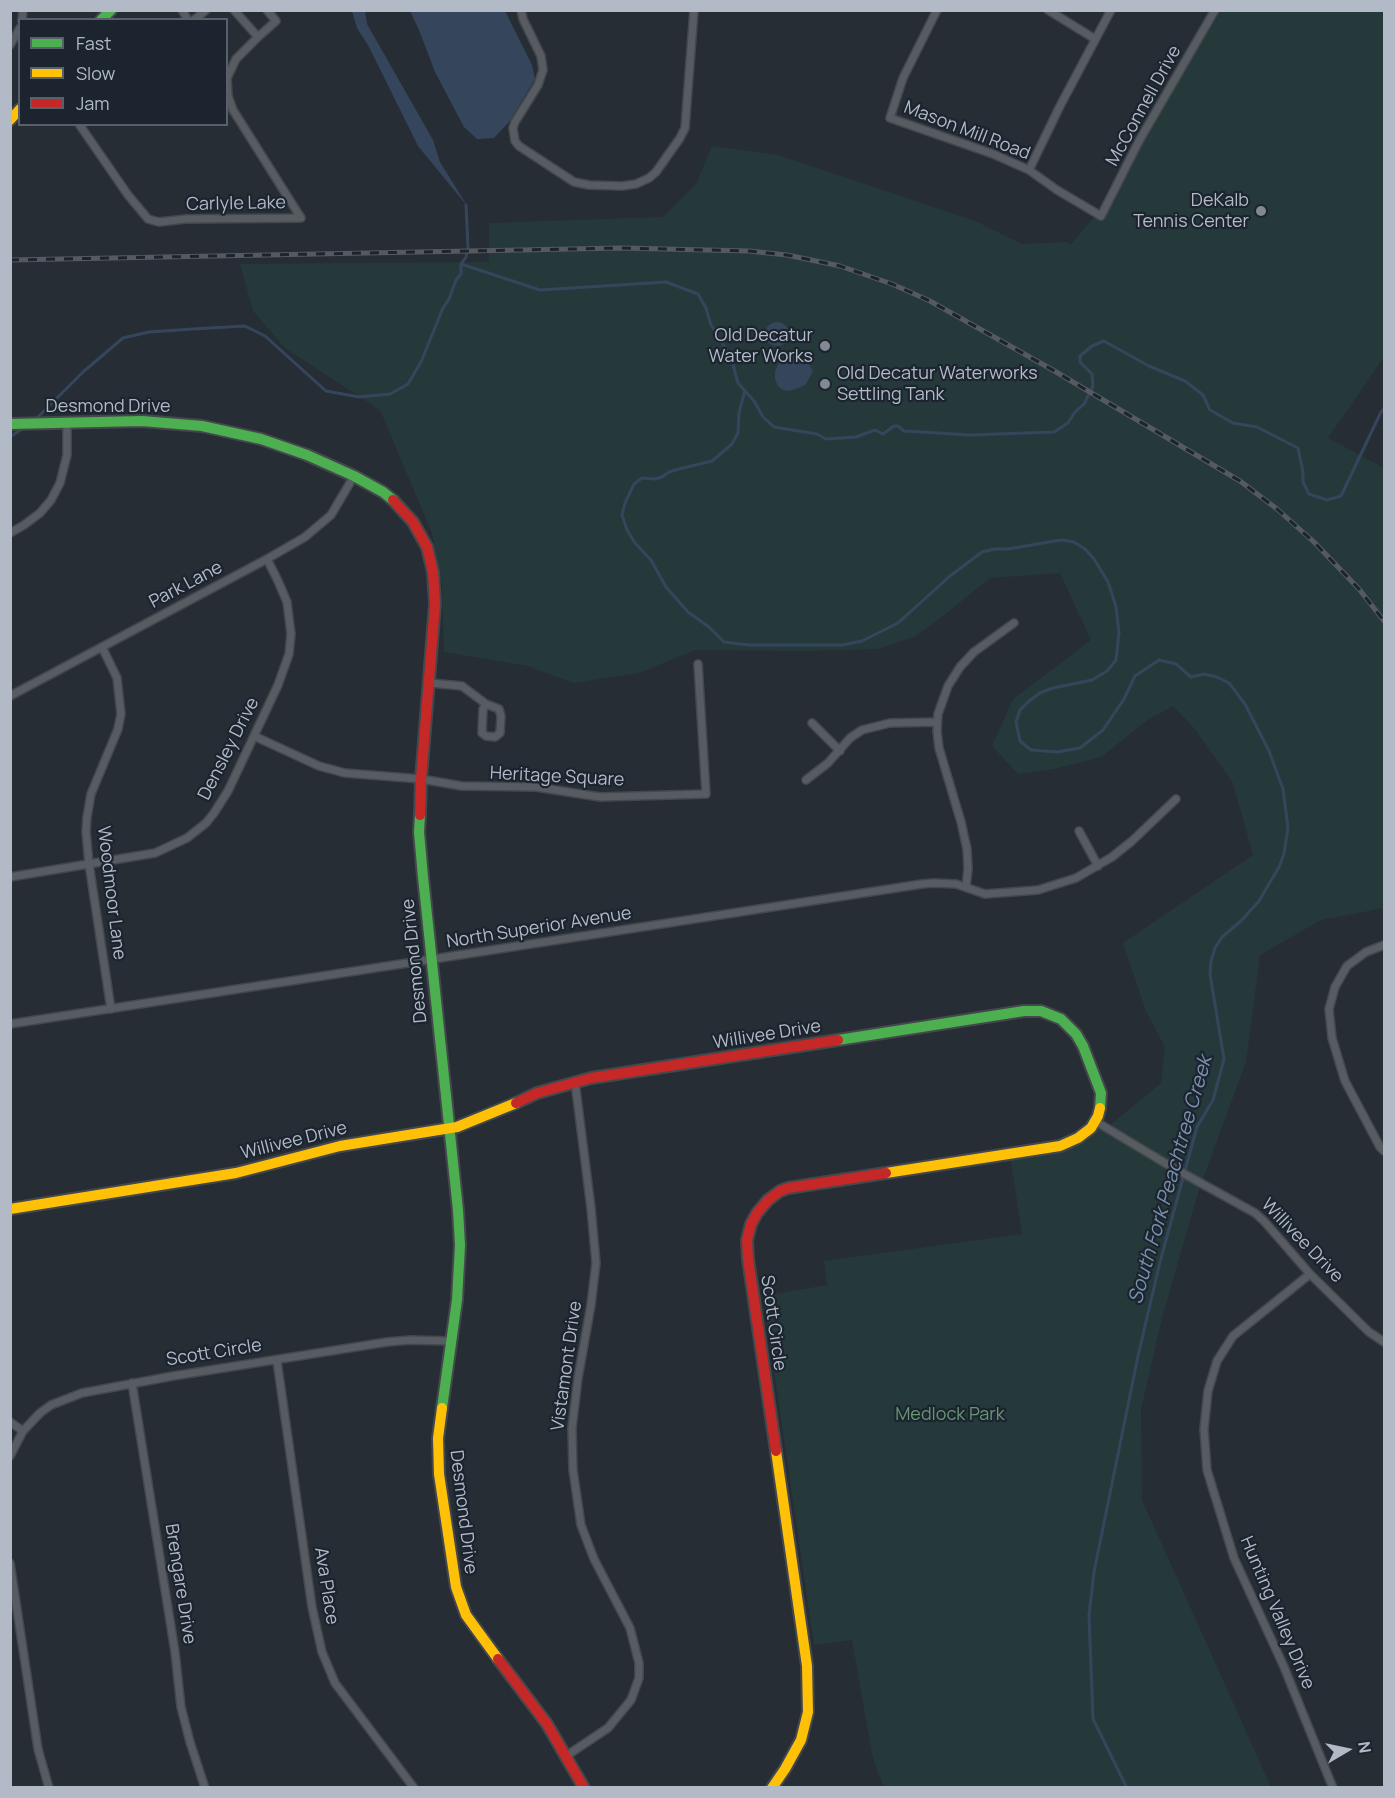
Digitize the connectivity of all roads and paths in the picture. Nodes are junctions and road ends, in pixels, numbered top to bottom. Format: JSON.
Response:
{"nodes":[{"id":1,"x":234,"y":10,"type":"edge"},
{"id":2,"x":267,"y":10,"type":"edge"},
{"id":3,"x":521,"y":10,"type":"edge"},
{"id":4,"x":694,"y":10,"type":"edge"},
{"id":5,"x":937,"y":10,"type":"edge"},
{"id":6,"x":1048,"y":10,"type":"edge"},
{"id":7,"x":1111,"y":10,"type":"edge"},
{"id":8,"x":1215,"y":10,"type":"edge"},
{"id":9,"x":18,"y":31,"type":"edge"},
{"id":10,"x":258,"y":37,"type":"junction"},
{"id":11,"x":1095,"y":39,"type":"junction"},
{"id":12,"x":10,"y":45,"type":"edge"},
{"id":13,"x":228,"y":76,"type":"edge"},
{"id":14,"x":228,"y":96,"type":"edge"},
{"id":15,"x":80,"y":126,"type":"edge"},
{"id":16,"x":1029,"y":170,"type":"junction"},
{"id":17,"x":1101,"y":216,"type":"joint"},
{"id":18,"x":10,"y":424,"type":"edge"},
{"id":19,"x":67,"y":424,"type":"junction"},
{"id":20,"x":354,"y":476,"type":"junction"},
{"id":21,"x":10,"y":533,"type":"edge"},
{"id":22,"x":267,"y":559,"type":"junction"},
{"id":23,"x":1014,"y":623,"type":"dead end"},
{"id":24,"x":102,"y":647,"type":"junction"},
{"id":25,"x":698,"y":664,"type":"dead end"},
{"id":26,"x":430,"y":683,"type":"junction"},
{"id":27,"x":10,"y":696,"type":"edge"},
{"id":28,"x":486,"y":704,"type":"junction"},
{"id":29,"x":937,"y":722,"type":"junction"},
{"id":30,"x":812,"y":723,"type":"dead end"},
{"id":31,"x":254,"y":736,"type":"junction"},
{"id":32,"x":840,"y":751,"type":"junction"},
{"id":33,"x":421,"y":779,"type":"junction"},
{"id":34,"x":806,"y":780,"type":"dead end"},
{"id":35,"x":1176,"y":799,"type":"dead end"},
{"id":36,"x":1079,"y":831,"type":"dead end"},
{"id":37,"x":89,"y":864,"type":"junction"},
{"id":38,"x":1098,"y":866,"type":"junction"},
{"id":39,"x":10,"y":877,"type":"edge"},
{"id":40,"x":966,"y":886,"type":"junction"},
{"id":41,"x":1384,"y":945,"type":"edge"},
{"id":42,"x":431,"y":960,"type":"junction"},
{"id":43,"x":111,"y":1009,"type":"junction"},
{"id":44,"x":10,"y":1024,"type":"edge"},
{"id":45,"x":575,"y":1082,"type":"junction"},
{"id":46,"x":1095,"y":1121,"type":"junction"},
{"id":47,"x":449,"y":1129,"type":"junction"},
{"id":48,"x":1384,"y":1151,"type":"edge"},
{"id":49,"x":10,"y":1209,"type":"edge"},
{"id":50,"x":1310,"y":1274,"type":"junction"},
{"id":51,"x":450,"y":1341,"type":"junction"},
{"id":52,"x":1384,"y":1342,"type":"edge"},
{"id":53,"x":277,"y":1361,"type":"junction"},
{"id":54,"x":132,"y":1383,"type":"junction"},
{"id":55,"x":10,"y":1422,"type":"edge"},
{"id":56,"x":23,"y":1431,"type":"junction"},
{"id":57,"x":10,"y":1456,"type":"edge"},
{"id":58,"x":10,"y":1563,"type":"edge"},
{"id":59,"x":13,"y":1595,"type":"edge"},
{"id":60,"x":566,"y":1756,"type":"junction"},
{"id":61,"x":49,"y":1788,"type":"edge"},
{"id":62,"x":205,"y":1788,"type":"edge"},
{"id":63,"x":414,"y":1788,"type":"edge"},
{"id":64,"x":584,"y":1788,"type":"edge"},
{"id":65,"x":772,"y":1788,"type":"edge"},
{"id":66,"x":1333,"y":1788,"type":"edge"}],
"edges":[{"from":1,"to":10,"type":"street"},
{"from":2,"to":10,"type":"street","name":"Carlyle Lake"},
{"from":3,"to":4,"type":"street"},
{"from":5,"to":16,"type":"street","name":"Mason Mill Road"},
{"from":6,"to":11,"type":"street"},
{"from":7,"to":11,"type":"street"},
{"from":8,"to":17,"type":"street","name":"McConnell Drive"},
{"from":9,"to":12,"type":"street"},
{"from":10,"to":13,"type":"street","name":"Carlyle Lake"},
{"from":11,"to":16,"type":"street"},
{"from":14,"to":15,"type":"street","name":"Carlyle Lake"},
{"from":16,"to":17,"type":"street","name":"Mason Mill Road"},
{"from":18,"to":19,"type":"street","name":"Desmond Drive"},
{"from":19,"to":20,"type":"street","name":"Desmond Drive"},
{"from":19,"to":21,"type":"street"},
{"from":20,"to":22,"type":"street","name":"Park Lane"},
{"from":20,"to":26,"type":"street","name":"Desmond Drive"},
{"from":22,"to":24,"type":"street","name":"Park Lane"},
{"from":22,"to":31,"type":"street","name":"Densley Drive"},
{"from":23,"to":29,"type":"street"},
{"from":24,"to":27,"type":"street","name":"Park Lane"},
{"from":24,"to":37,"type":"street","name":"Woodmoor Lane"},
{"from":25,"to":33,"type":"street","name":"Heritage Square"},
{"from":26,"to":28,"type":"street"},
{"from":26,"to":33,"type":"street","name":"Desmond Drive"},
{"from":28,"to":28,"type":"street"},
{"from":29,"to":32,"type":"street"},
{"from":29,"to":40,"type":"street"},
{"from":30,"to":32,"type":"street"},
{"from":31,"to":33,"type":"street"},
{"from":31,"to":37,"type":"street","name":"Densley Drive"},
{"from":32,"to":34,"type":"street"},
{"from":33,"to":42,"type":"street","name":"Desmond Drive"},
{"from":35,"to":38,"type":"street","name":"North Superior Avenue"},
{"from":36,"to":38,"type":"street"},
{"from":37,"to":39,"type":"street","name":"Densley Drive"},
{"from":37,"to":43,"type":"street","name":"Woodmoor Lane"},
{"from":38,"to":40,"type":"street","name":"North Superior Avenue"},
{"from":40,"to":42,"type":"street","name":"North Superior Avenue"},
{"from":41,"to":48,"type":"street"},
{"from":42,"to":43,"type":"street","name":"North Superior Avenue"},
{"from":42,"to":47,"type":"street","name":"Desmond Drive"},
{"from":43,"to":44,"type":"street","name":"North Superior Avenue"},
{"from":45,"to":46,"type":"street","name":"Willivee Drive"},
{"from":45,"to":47,"type":"street","name":"Willivee Drive"},
{"from":45,"to":60,"type":"street","name":"Vistamont Drive"},
{"from":46,"to":50,"type":"street","name":"Willivee Drive"},
{"from":46,"to":65,"type":"street","name":"Scott Circle"},
{"from":47,"to":49,"type":"street","name":"Willivee Drive"},
{"from":47,"to":51,"type":"street","name":"Desmond Drive"},
{"from":50,"to":52,"type":"street","name":"Willivee Drive"},
{"from":50,"to":66,"type":"street","name":"Hunting Valley Drive"},
{"from":51,"to":53,"type":"street","name":"Scott Circle"},
{"from":51,"to":60,"type":"street","name":"Desmond Drive"},
{"from":53,"to":54,"type":"street","name":"Scott Circle"},
{"from":53,"to":63,"type":"street","name":"Ava Place"},
{"from":54,"to":56,"type":"street","name":"Scott Circle"},
{"from":54,"to":62,"type":"street","name":"Brengare Drive"},
{"from":55,"to":56,"type":"street"},
{"from":56,"to":57,"type":"street","name":"Scott Circle"},
{"from":58,"to":59,"type":"street"},
{"from":59,"to":61,"type":"street"},
{"from":60,"to":64,"type":"street","name":"Desmond Drive"}]}
